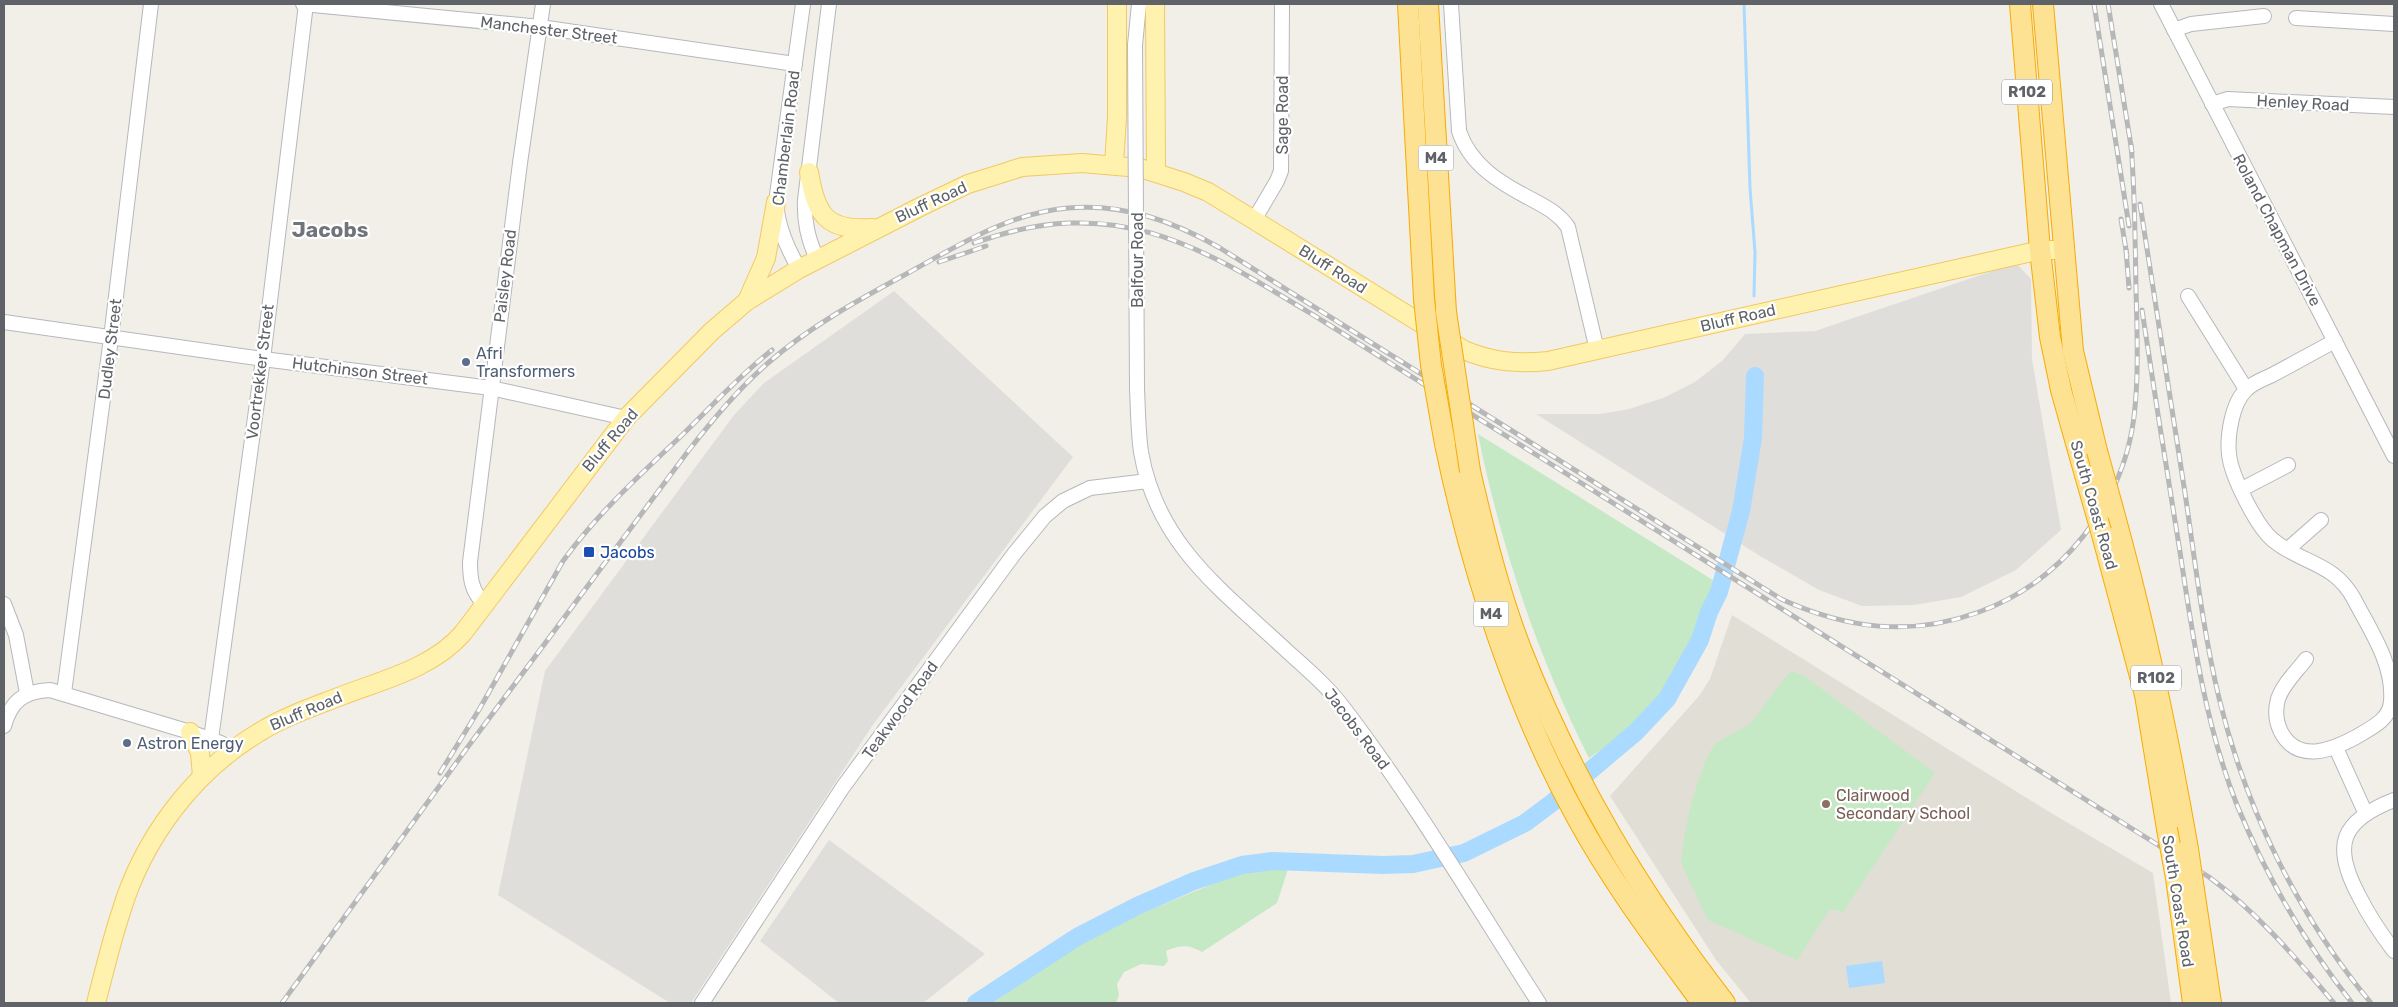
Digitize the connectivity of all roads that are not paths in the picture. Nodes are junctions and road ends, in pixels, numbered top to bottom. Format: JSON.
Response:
{"nodes":[{"id":1,"x":152,"y":4,"type":"edge"},
{"id":2,"x":305,"y":4,"type":"edge"},
{"id":3,"x":543,"y":4,"type":"edge"},
{"id":4,"x":803,"y":4,"type":"edge"},
{"id":5,"x":830,"y":4,"type":"edge"},
{"id":6,"x":1117,"y":4,"type":"edge"},
{"id":7,"x":1130,"y":4,"type":"edge"},
{"id":8,"x":1139,"y":4,"type":"edge"},
{"id":9,"x":1155,"y":4,"type":"edge"},
{"id":10,"x":1282,"y":4,"type":"edge"},
{"id":11,"x":1408,"y":4,"type":"edge"},
{"id":12,"x":1428,"y":4,"type":"edge"},
{"id":13,"x":1451,"y":4,"type":"edge"},
{"id":14,"x":2020,"y":4,"type":"edge"},
{"id":15,"x":2042,"y":4,"type":"edge"},
{"id":16,"x":2161,"y":4,"type":"edge"},
{"id":17,"x":2264,"y":16,"type":"dead end"},
{"id":18,"x":2296,"y":18,"type":"dead end"},
{"id":19,"x":2394,"y":24,"type":"edge"},
{"id":20,"x":540,"y":27,"type":"junction"},
{"id":21,"x":2174,"y":30,"type":"junction"},
{"id":22,"x":1135,"y":41,"type":"junction"},
{"id":23,"x":795,"y":64,"type":"junction"},
{"id":24,"x":2212,"y":104,"type":"junction"},
{"id":25,"x":2394,"y":107,"type":"edge"},
{"id":26,"x":1114,"y":165,"type":"junction"},
{"id":27,"x":809,"y":172,"type":"junction"},
{"id":28,"x":1156,"y":172,"type":"junction"},
{"id":29,"x":776,"y":202,"type":"junction"},
{"id":30,"x":1254,"y":220,"type":"junction"},
{"id":31,"x":879,"y":228,"type":"junction"},
{"id":32,"x":2040,"y":250,"type":"junction"},
{"id":33,"x":2064,"y":250,"type":"junction"},
{"id":34,"x":817,"y":259,"type":"junction"},
{"id":35,"x":798,"y":269,"type":"junction"},
{"id":36,"x":2188,"y":296,"type":"dead end"},
{"id":37,"x":747,"y":301,"type":"junction"},
{"id":38,"x":4,"y":322,"type":"edge"},
{"id":39,"x":111,"y":338,"type":"junction"},
{"id":40,"x":2335,"y":341,"type":"junction"},
{"id":41,"x":1597,"y":350,"type":"junction"},
{"id":42,"x":263,"y":359,"type":"junction"},
{"id":43,"x":491,"y":388,"type":"junction"},
{"id":44,"x":2246,"y":389,"type":"junction"},
{"id":45,"x":626,"y":418,"type":"junction"},
{"id":46,"x":2394,"y":456,"type":"edge"},
{"id":47,"x":2288,"y":464,"type":"dead end"},
{"id":48,"x":1148,"y":481,"type":"junction"},
{"id":49,"x":2242,"y":488,"type":"junction"},
{"id":50,"x":2321,"y":520,"type":"dead end"},
{"id":51,"x":2288,"y":549,"type":"junction"},
{"id":52,"x":4,"y":604,"type":"edge"},
{"id":53,"x":484,"y":604,"type":"junction"},
{"id":54,"x":2306,"y":659,"type":"dead end"},
{"id":55,"x":26,"y":693,"type":"junction"},
{"id":56,"x":64,"y":693,"type":"junction"},
{"id":57,"x":4,"y":726,"type":"edge"},
{"id":58,"x":190,"y":732,"type":"junction"},
{"id":59,"x":211,"y":739,"type":"junction"},
{"id":60,"x":2336,"y":748,"type":"junction"},
{"id":61,"x":231,"y":751,"type":"junction"},
{"id":62,"x":202,"y":776,"type":"junction"},
{"id":63,"x":2394,"y":800,"type":"edge"},
{"id":64,"x":2365,"y":812,"type":"junction"},
{"id":65,"x":2394,"y":951,"type":"edge"},
{"id":66,"x":96,"y":1003,"type":"edge"},
{"id":67,"x":702,"y":1003,"type":"edge"},
{"id":68,"x":1539,"y":1003,"type":"edge"},
{"id":69,"x":1702,"y":1003,"type":"edge"},
{"id":70,"x":1725,"y":1003,"type":"edge"},
{"id":71,"x":2193,"y":1003,"type":"edge"},
{"id":72,"x":2211,"y":1003,"type":"edge"}],
"edges":[{"from":1,"to":39,"type":"street","name":"Dudley Street"},
{"from":2,"to":20,"type":"street","name":"Manchester Street"},
{"from":2,"to":42,"type":"street","name":"Voortrekker Street"},
{"from":3,"to":20,"type":"street","name":"Paisley Road"},
{"from":4,"to":23,"type":"street","name":"Chamberlain Road"},
{"from":5,"to":27,"type":"street","name":"Chamberlain Road"},
{"from":6,"to":26,"type":"main road"},
{"from":7,"to":22,"type":"street","name":"Balfour Road"},
{"from":8,"to":22,"type":"street","name":"Balfour Road"},
{"from":9,"to":28,"type":"main road"},
{"from":10,"to":30,"type":"street","name":"Sage Road"},
{"from":11,"to":69,"type":"highway","number":"M4","bridge":true},
{"from":12,"to":70,"type":"highway","number":"M4","bridge":true},
{"from":13,"to":41,"type":"street"},
{"from":14,"to":32,"type":"highway","name":"South Coast Road","number":"R102"},
{"from":15,"to":33,"type":"highway","name":"South Coast Road","number":"R102"},
{"from":16,"to":21,"type":"street","name":"Roland Chapman Drive"},
{"from":17,"to":21,"type":"street"},
{"from":18,"to":19,"type":"street"},
{"from":20,"to":23,"type":"street","name":"Manchester Street"},
{"from":20,"to":43,"type":"street","name":"Paisley Road"},
{"from":21,"to":24,"type":"street","name":"Roland Chapman Drive"},
{"from":22,"to":48,"type":"street","name":"Balfour Road","bridge":true},
{"from":23,"to":29,"type":"street","name":"Chamberlain Road"},
{"from":24,"to":25,"type":"street","name":"Henley Road"},
{"from":24,"to":40,"type":"street","name":"Roland Chapman Drive"},
{"from":26,"to":28,"type":"main road","name":"Bluff Road"},
{"from":26,"to":31,"type":"main road","name":"Bluff Road"},
{"from":27,"to":31,"type":"main road"},
{"from":27,"to":34,"type":"street","name":"Chamberlain Road"},
{"from":28,"to":30,"type":"main road","name":"Bluff Road"},
{"from":29,"to":35,"type":"street","name":"Chamberlain Road"},
{"from":29,"to":37,"type":"main road"},
{"from":30,"to":41,"type":"main road","name":"Bluff Road"},
{"from":31,"to":34,"type":"main road","name":"Bluff Road"},
{"from":32,"to":33,"type":"main road","name":"Bluff Road"},
{"from":32,"to":41,"type":"main road","name":"Bluff Road"},
{"from":32,"to":71,"type":"highway","name":"South Coast Road","number":"R102","bridge":true},
{"from":33,"to":72,"type":"highway","name":"South Coast Road","number":"R102","bridge":true},
{"from":34,"to":35,"type":"main road","name":"Bluff Road"},
{"from":35,"to":37,"type":"main road","name":"Bluff Road"},
{"from":36,"to":44,"type":"street"},
{"from":37,"to":45,"type":"main road","name":"Bluff Road"},
{"from":38,"to":39,"type":"street","name":"Hutchinson Street"},
{"from":39,"to":42,"type":"street","name":"Hutchinson Street"},
{"from":39,"to":56,"type":"street","name":"Dudley Street"},
{"from":40,"to":44,"type":"street"},
{"from":40,"to":46,"type":"street","name":"Roland Chapman Drive"},
{"from":42,"to":43,"type":"street","name":"Hutchinson Street"},
{"from":42,"to":59,"type":"street","name":"Voortrekker Street"},
{"from":43,"to":45,"type":"street","name":"Hutchinson Street"},
{"from":43,"to":53,"type":"street","name":"Paisley Road"},
{"from":44,"to":49,"type":"street"},
{"from":45,"to":53,"type":"main road","name":"Bluff Road"},
{"from":47,"to":49,"type":"street"},
{"from":48,"to":67,"type":"street","name":"Teakwood Road"},
{"from":48,"to":68,"type":"street","name":"Jacobs Road"},
{"from":49,"to":51,"type":"street"},
{"from":50,"to":51,"type":"street"},
{"from":51,"to":60,"type":"street"},
{"from":52,"to":55,"type":"street"},
{"from":53,"to":61,"type":"main road","name":"Bluff Road"},
{"from":54,"to":60,"type":"street"},
{"from":55,"to":56,"type":"street"},
{"from":55,"to":57,"type":"street"},
{"from":56,"to":58,"type":"street"},
{"from":58,"to":59,"type":"street"},
{"from":58,"to":62,"type":"main road"},
{"from":59,"to":61,"type":"street"},
{"from":60,"to":64,"type":"street"},
{"from":61,"to":62,"type":"main road","name":"Bluff Road"},
{"from":62,"to":66,"type":"main road","name":"Bluff Road"},
{"from":63,"to":64,"type":"street"},
{"from":64,"to":65,"type":"street"}]}
